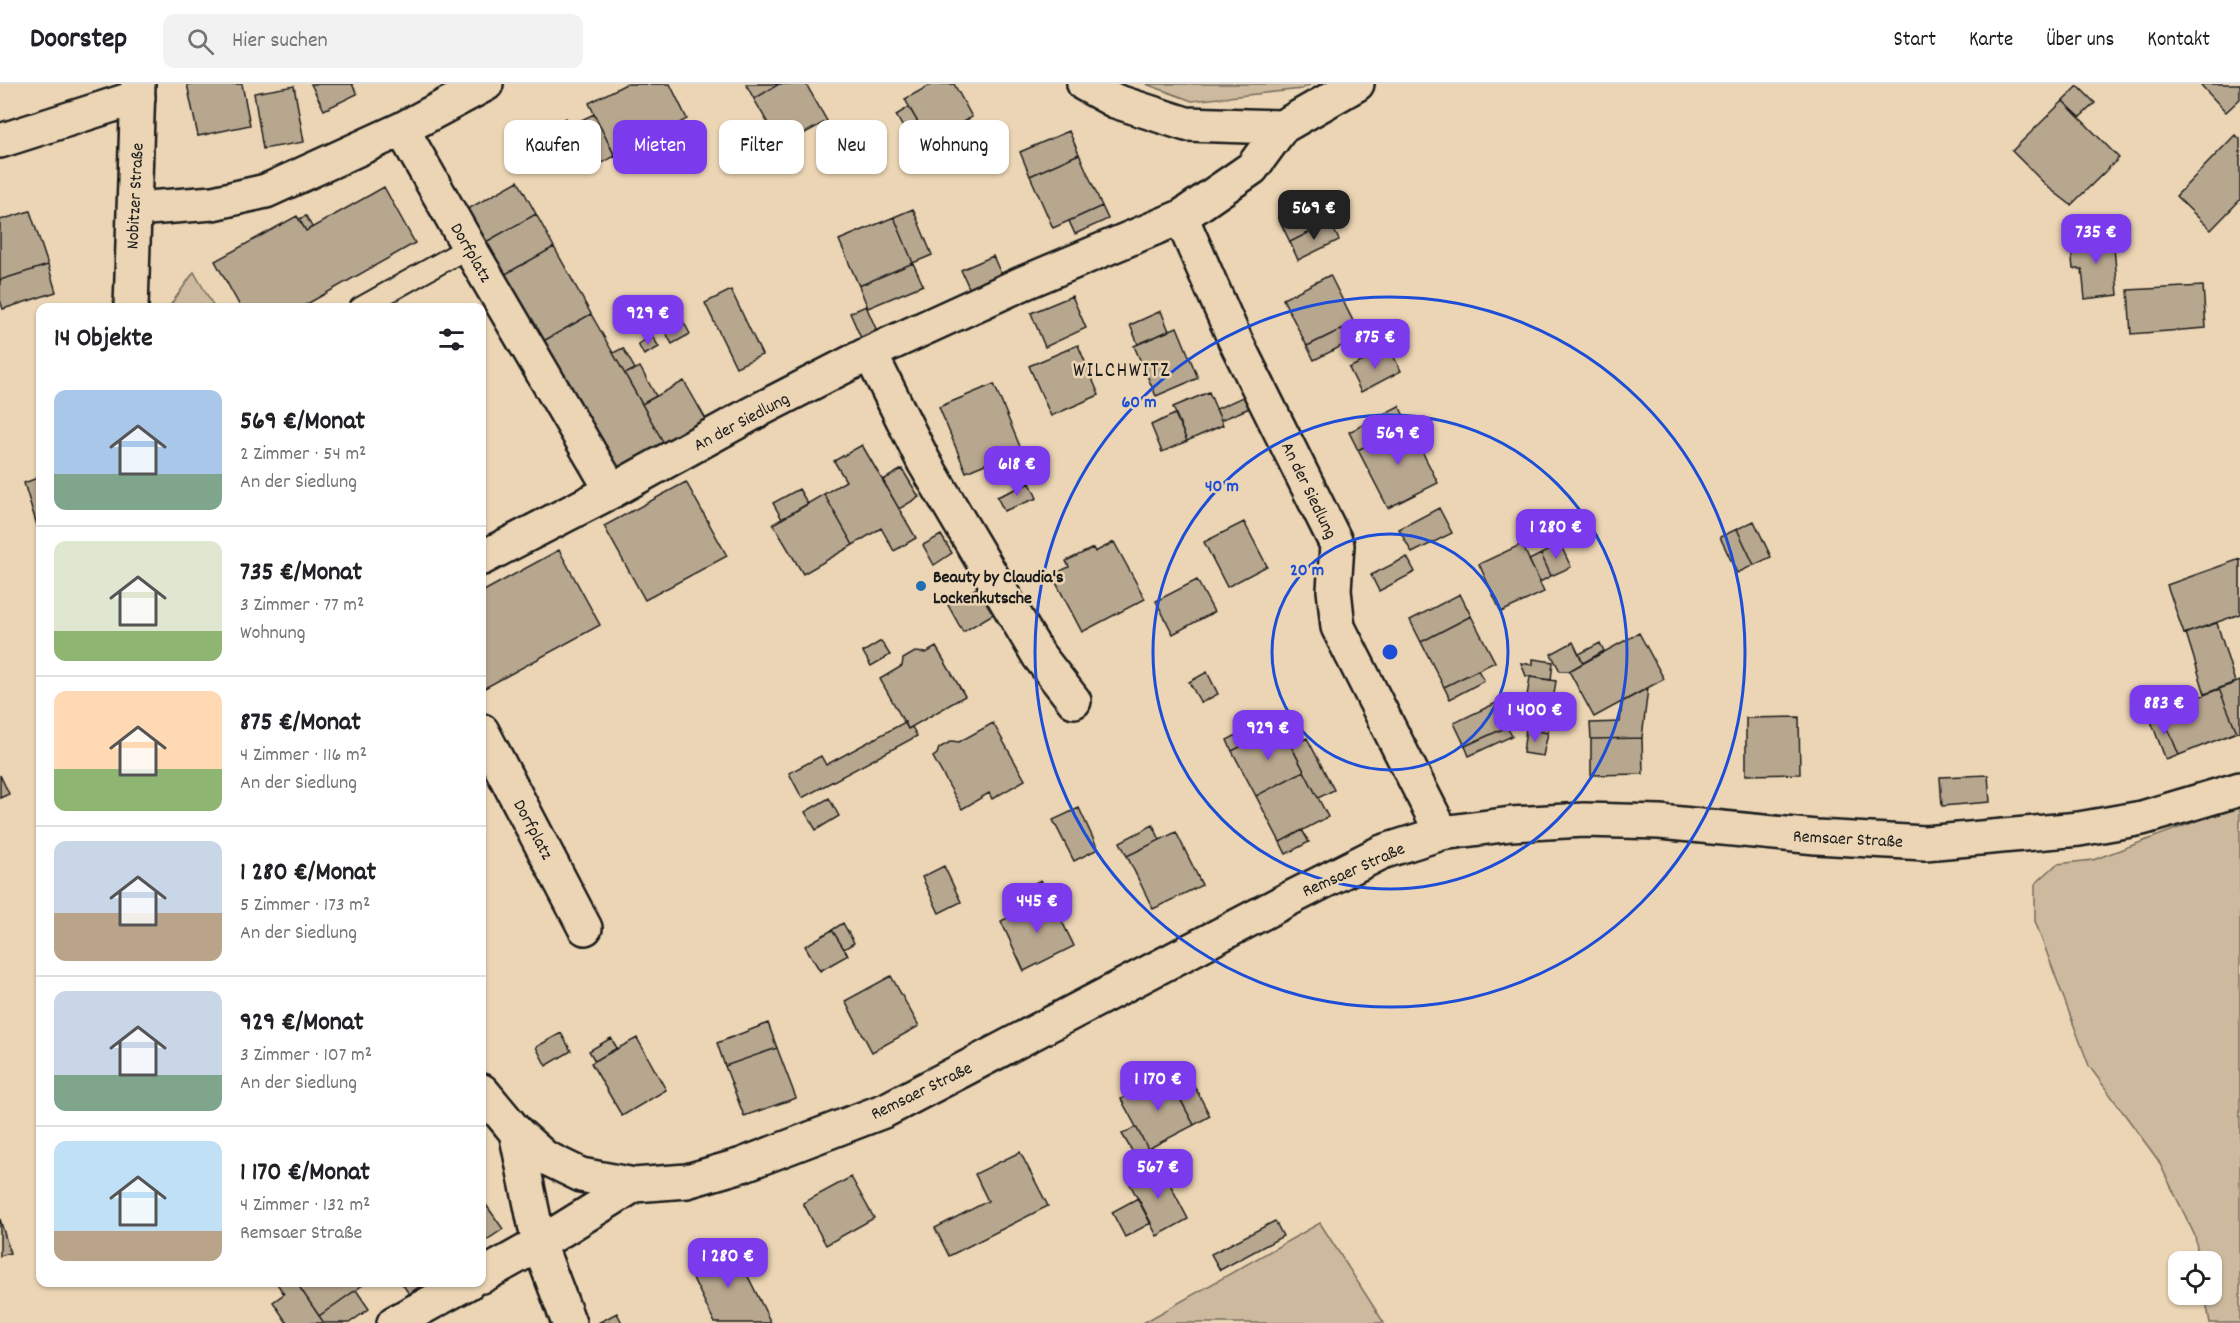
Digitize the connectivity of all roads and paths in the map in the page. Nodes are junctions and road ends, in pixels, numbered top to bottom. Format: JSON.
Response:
{"nodes":[{"id":1,"x":486,"y":84,"type":"edge"},
{"id":2,"x":1084,"y":84,"type":"edge"},
{"id":3,"x":1357,"y":84,"type":"edge"},
{"id":4,"x":138,"y":90,"type":"edge"},
{"id":5,"x":1282,"y":127,"type":"junction"},
{"id":6,"x":402,"y":129,"type":"junction"},
{"id":7,"x":0,"y":141,"type":"edge"},
{"id":8,"x":135,"y":209,"type":"junction"},
{"id":9,"x":1181,"y":218,"type":"junction"},
{"id":10,"x":469,"y":247,"type":"junction"},
{"id":11,"x":130,"y":303,"type":"edge"},
{"id":12,"x":369,"y":303,"type":"edge"},
{"id":13,"x":870,"y":352,"type":"junction"},
{"id":14,"x":612,"y":490,"type":"junction"},
{"id":15,"x":486,"y":556,"type":"edge"},
{"id":16,"x":1074,"y":700,"type":"dead end"},
{"id":17,"x":486,"y":739,"type":"edge"},
{"id":18,"x":2240,"y":789,"type":"edge"},
{"id":19,"x":1442,"y":833,"type":"junction"},
{"id":20,"x":585,"y":928,"type":"dead end"},
{"id":21,"x":486,"y":1096,"type":"edge"},
{"id":22,"x":516,"y":1132,"type":"junction"},
{"id":23,"x":634,"y":1185,"type":"junction"},
{"id":24,"x":539,"y":1244,"type":"junction"},
{"id":25,"x":486,"y":1274,"type":"edge"},
{"id":26,"x":460,"y":1287,"type":"edge"},
{"id":27,"x":394,"y":1323,"type":"edge"},
{"id":28,"x":569,"y":1323,"type":"edge"}],
"edges":[{"from":1,"to":6,"type":"street"},
{"from":2,"to":5,"type":"street"},
{"from":3,"to":5,"type":"street"},
{"from":4,"to":7,"type":"street"},
{"from":4,"to":8,"type":"street","name":"Nobitzer Straße"},
{"from":5,"to":9,"type":"street","name":"An der Siedlung"},
{"from":6,"to":8,"type":"street"},
{"from":6,"to":10,"type":"street","name":"Dorfplatz"},
{"from":8,"to":11,"type":"street","name":"Nobitzer Straße"},
{"from":9,"to":13,"type":"street","name":"An der Siedlung"},
{"from":9,"to":19,"type":"street","name":"An der Siedlung"},
{"from":10,"to":12,"type":"lane"},
{"from":10,"to":14,"type":"street","name":"Dorfplatz"},
{"from":13,"to":14,"type":"street","name":"An der Siedlung"},
{"from":13,"to":16,"type":"street"},
{"from":14,"to":15,"type":"street"},
{"from":17,"to":20,"type":"street","name":"Dorfplatz"},
{"from":18,"to":19,"type":"street","name":"Remsaer Straße"},
{"from":19,"to":23,"type":"street","name":"Remsaer Straße"},
{"from":21,"to":22,"type":"street"},
{"from":22,"to":23,"type":"street"},
{"from":22,"to":24,"type":"street"},
{"from":23,"to":24,"type":"street","name":"Remsaer Straße"},
{"from":24,"to":25,"type":"street","name":"Remsaer Straße"},
{"from":24,"to":28,"type":"street"},
{"from":26,"to":27,"type":"street"}]}
